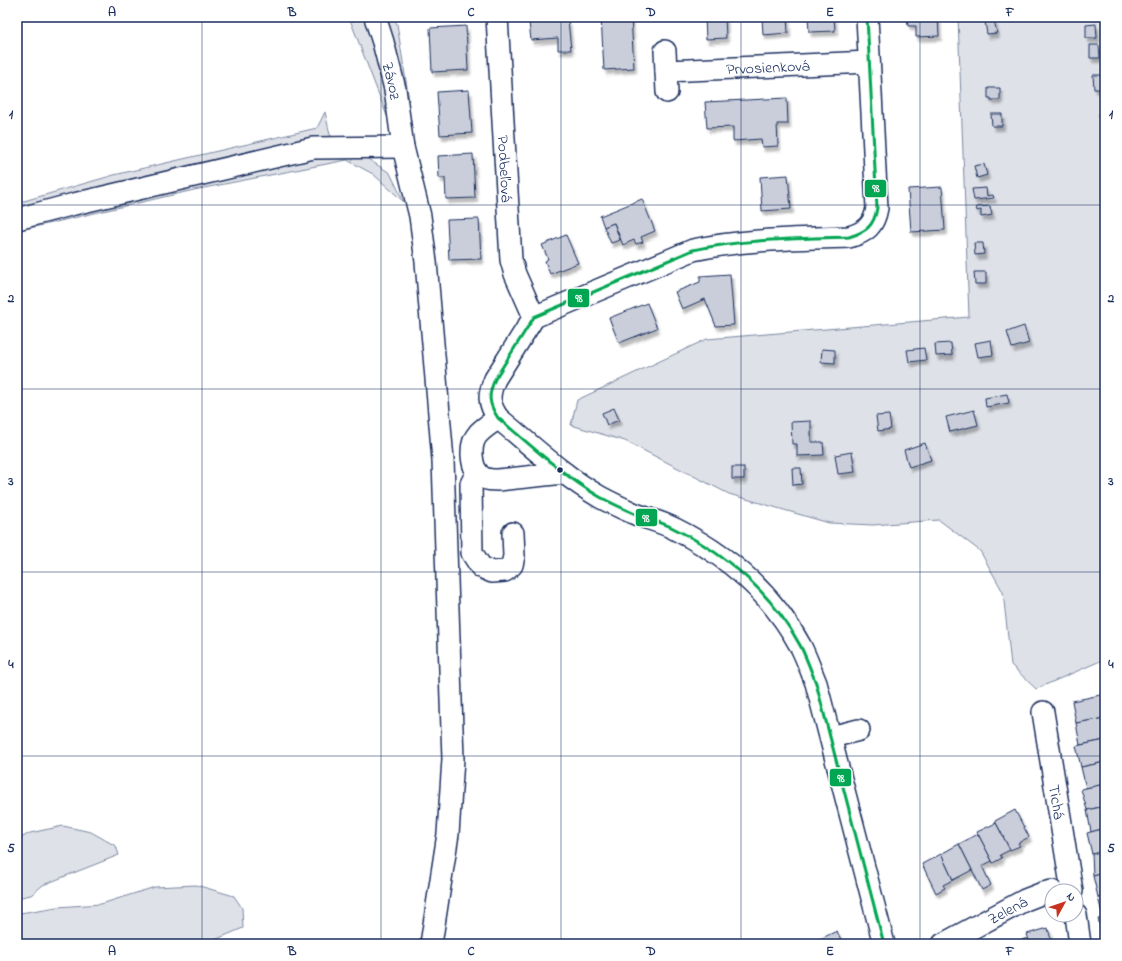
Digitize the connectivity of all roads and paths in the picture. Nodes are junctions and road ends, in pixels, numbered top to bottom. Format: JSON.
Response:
{"nodes":[{"id":1,"x":374,"y":17,"type":"edge"},
{"id":2,"x":497,"y":17,"type":"edge"},
{"id":3,"x":867,"y":17,"type":"edge"},
{"id":4,"x":869,"y":62,"type":"junction"},
{"id":5,"x":667,"y":92,"type":"dead end"},
{"id":6,"x":403,"y":147,"type":"junction"},
{"id":7,"x":17,"y":219,"type":"edge"},
{"id":8,"x":534,"y":317,"type":"junction"},
{"id":9,"x":498,"y":418,"type":"junction"},
{"id":10,"x":477,"y":472,"type":"junction"},
{"id":11,"x":564,"y":473,"type":"junction"},
{"id":12,"x":513,"y":533,"type":"dead end"},
{"id":13,"x":1043,"y":712,"type":"dead end"},
{"id":14,"x":858,"y":730,"type":"dead end"},
{"id":15,"x":831,"y":737,"type":"junction"},
{"id":16,"x":1061,"y":883,"type":"edge"},
{"id":17,"x":1044,"y":893,"type":"edge"},
{"id":18,"x":1077,"y":923,"type":"edge"},
{"id":19,"x":431,"y":944,"type":"edge"},
{"id":20,"x":884,"y":944,"type":"edge"},
{"id":21,"x":943,"y":944,"type":"edge"},
{"id":22,"x":1080,"y":944,"type":"edge"}],
"edges":[{"from":1,"to":6,"type":"street","name":"Závoz"},
{"from":2,"to":8,"type":"street","name":"Podbeľová"},
{"from":3,"to":4,"type":"street"},
{"from":4,"to":5,"type":"street","name":"Prvosienková"},
{"from":4,"to":8,"type":"street"},
{"from":6,"to":7,"type":"street"},
{"from":6,"to":19,"type":"street","name":"Závoz"},
{"from":8,"to":9,"type":"street"},
{"from":9,"to":10,"type":"street"},
{"from":9,"to":11,"type":"street"},
{"from":10,"to":11,"type":"street"},
{"from":10,"to":12,"type":"street"},
{"from":11,"to":15,"type":"street"},
{"from":13,"to":16,"type":"street","name":"Tichá"},
{"from":14,"to":15,"type":"street"},
{"from":15,"to":20,"type":"street"},
{"from":17,"to":21,"type":"street","name":"Zelená"},
{"from":18,"to":22,"type":"street"}]}
